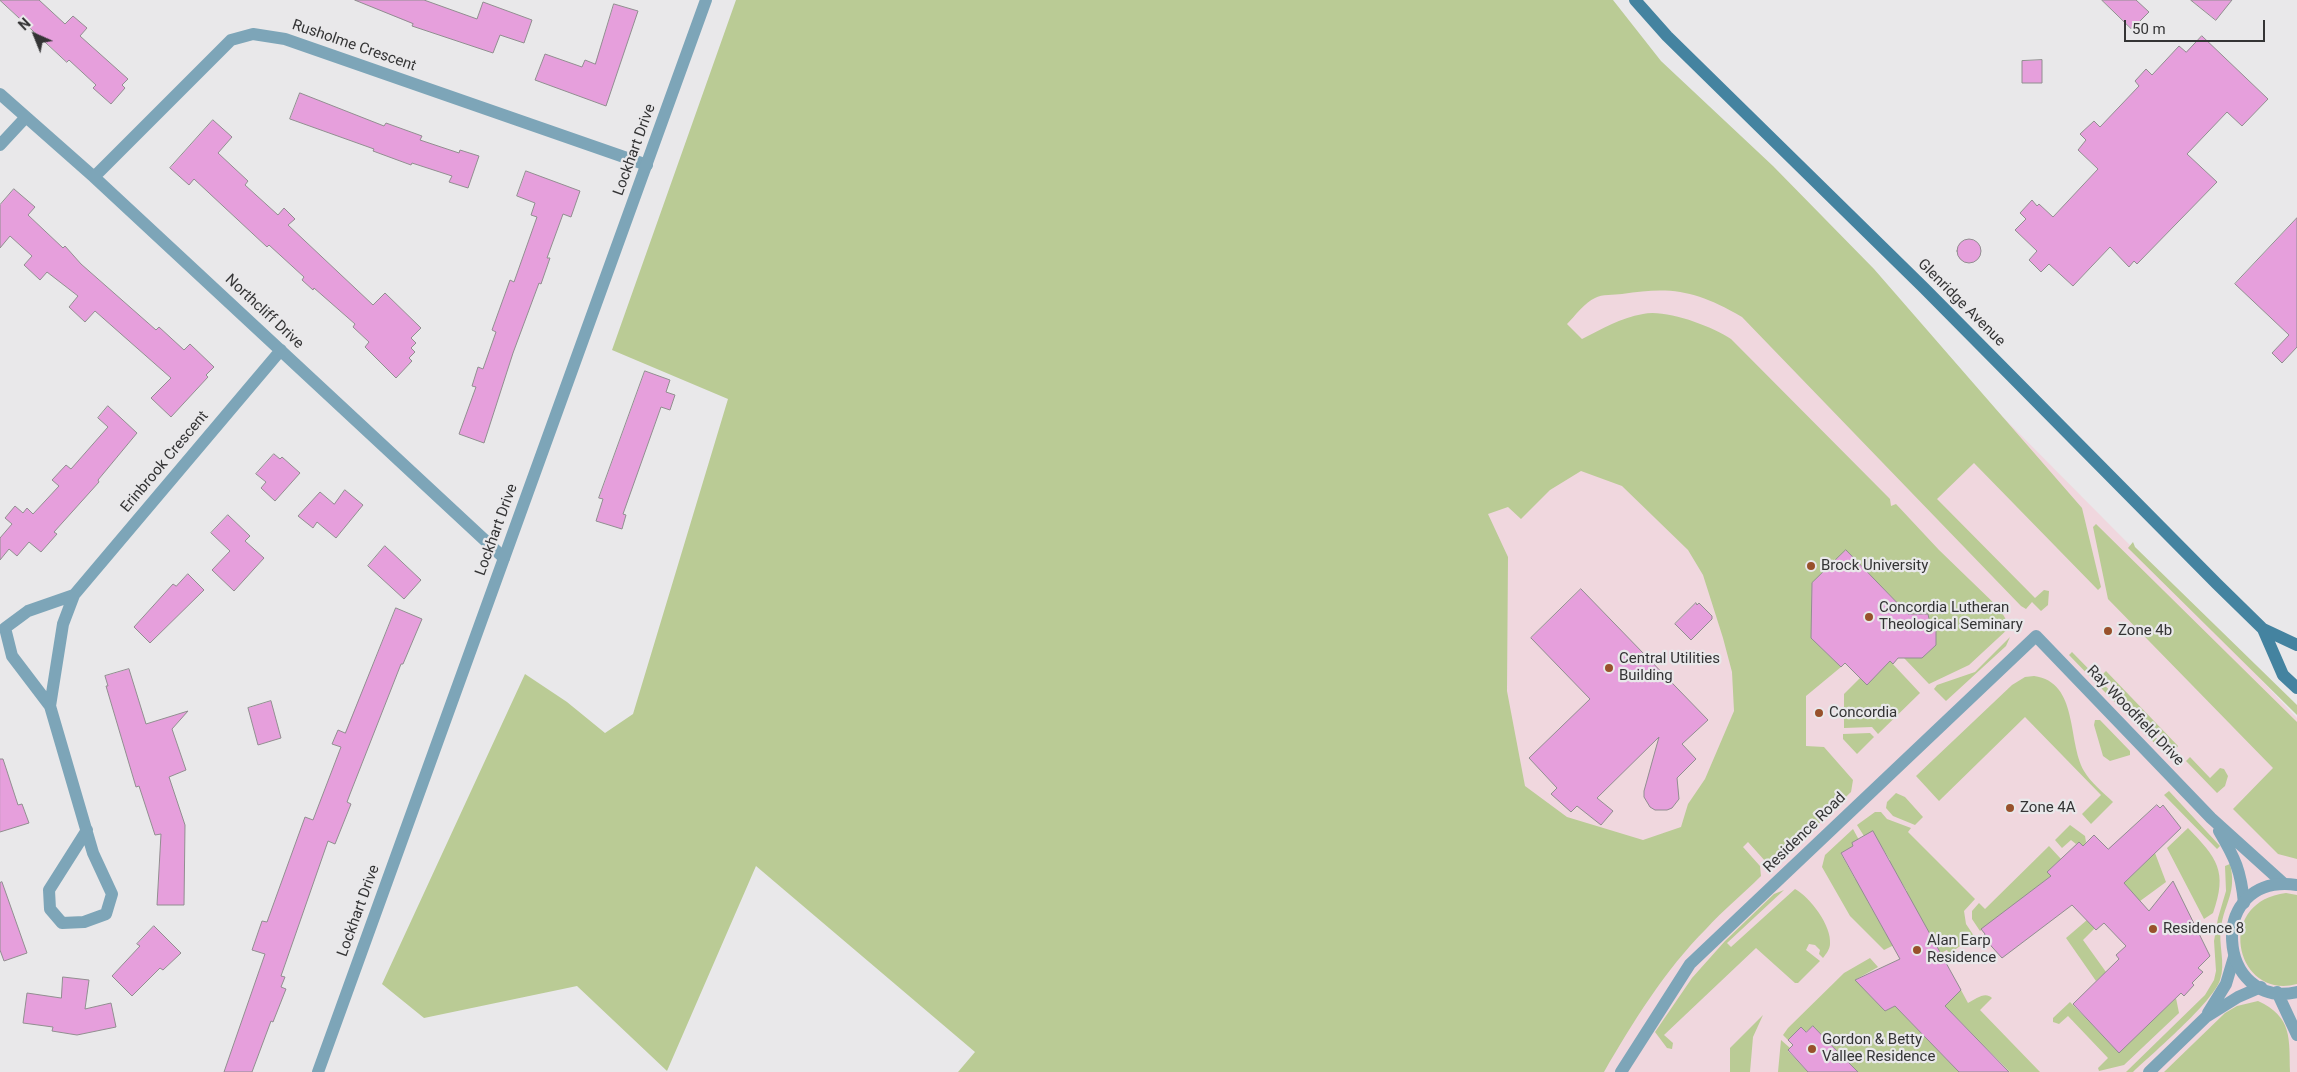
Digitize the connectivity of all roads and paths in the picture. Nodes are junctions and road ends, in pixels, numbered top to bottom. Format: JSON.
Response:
{"nodes":[{"id":1,"x":706,"y":0,"type":"edge"},
{"id":2,"x":1635,"y":0,"type":"edge"},
{"id":3,"x":0,"y":94,"type":"edge"},
{"id":4,"x":26,"y":117,"type":"junction"},
{"id":5,"x":0,"y":145,"type":"edge"},
{"id":6,"x":647,"y":165,"type":"junction"},
{"id":7,"x":94,"y":177,"type":"junction"},
{"id":8,"x":281,"y":350,"type":"junction"},
{"id":9,"x":504,"y":558,"type":"junction"},
{"id":10,"x":74,"y":595,"type":"junction"},
{"id":11,"x":2263,"y":629,"type":"junction"},
{"id":12,"x":2036,"y":636,"type":"joint"},
{"id":13,"x":2297,"y":645,"type":"edge"},
{"id":14,"x":2297,"y":688,"type":"edge"},
{"id":15,"x":50,"y":706,"type":"junction"},
{"id":16,"x":2211,"y":818,"type":"junction"},
{"id":17,"x":87,"y":830,"type":"junction"},
{"id":18,"x":2293,"y":884,"type":"edge"},
{"id":19,"x":2244,"y":903,"type":"junction"},
{"id":20,"x":2234,"y":957,"type":"junction"},
{"id":21,"x":2261,"y":987,"type":"junction"},
{"id":22,"x":2276,"y":992,"type":"junction"},
{"id":23,"x":2297,"y":992,"type":"edge"},
{"id":24,"x":2206,"y":1017,"type":"junction"},
{"id":25,"x":2297,"y":1035,"type":"edge"},
{"id":26,"x":318,"y":1072,"type":"edge"},
{"id":27,"x":1621,"y":1072,"type":"edge"},
{"id":28,"x":2149,"y":1072,"type":"edge"}],
"edges":[{"from":1,"to":6,"type":"street","name":"Lockhart Drive"},
{"from":2,"to":11,"type":"main road","name":"Glenridge Avenue"},
{"from":3,"to":4,"type":"street","name":"Northcliff Drive"},
{"from":4,"to":5,"type":"street"},
{"from":4,"to":7,"type":"street","name":"Northcliff Drive"},
{"from":6,"to":7,"type":"street","name":"Rusholme Crescent"},
{"from":6,"to":9,"type":"street","name":"Lockhart Drive"},
{"from":7,"to":8,"type":"street","name":"Northcliff Drive"},
{"from":8,"to":9,"type":"street","name":"Northcliff Drive"},
{"from":8,"to":10,"type":"street","name":"Erinbrook Crescent"},
{"from":9,"to":26,"type":"street","name":"Lockhart Drive"},
{"from":10,"to":15,"type":"street","name":"Erinbrook Crescent"},
{"from":10,"to":15,"type":"street","name":"Erinbrook Crescent"},
{"from":11,"to":13,"type":"main road","name":"Glenridge Avenue"},
{"from":11,"to":14,"type":"main road","name":"Glenridge Avenue"},
{"from":12,"to":16,"type":"street","name":"Ray Woodfield Drive"},
{"from":12,"to":27,"type":"street","name":"Residence Road"},
{"from":15,"to":17,"type":"street","name":"Erinbrook Crescent"},
{"from":16,"to":18,"type":"street","name":"Ray Woodfield Drive"},
{"from":16,"to":19,"type":"street","name":"Ray Woodfield Drive"},
{"from":17,"to":17,"type":"street","name":"Erinbrook Crescent"},
{"from":18,"to":19,"type":"street"},
{"from":19,"to":20,"type":"street"},
{"from":20,"to":21,"type":"street"},
{"from":20,"to":24,"type":"street"},
{"from":21,"to":22,"type":"street"},
{"from":21,"to":24,"type":"street"},
{"from":22,"to":23,"type":"street"},
{"from":22,"to":25,"type":"street"},
{"from":24,"to":28,"type":"street"}]}
